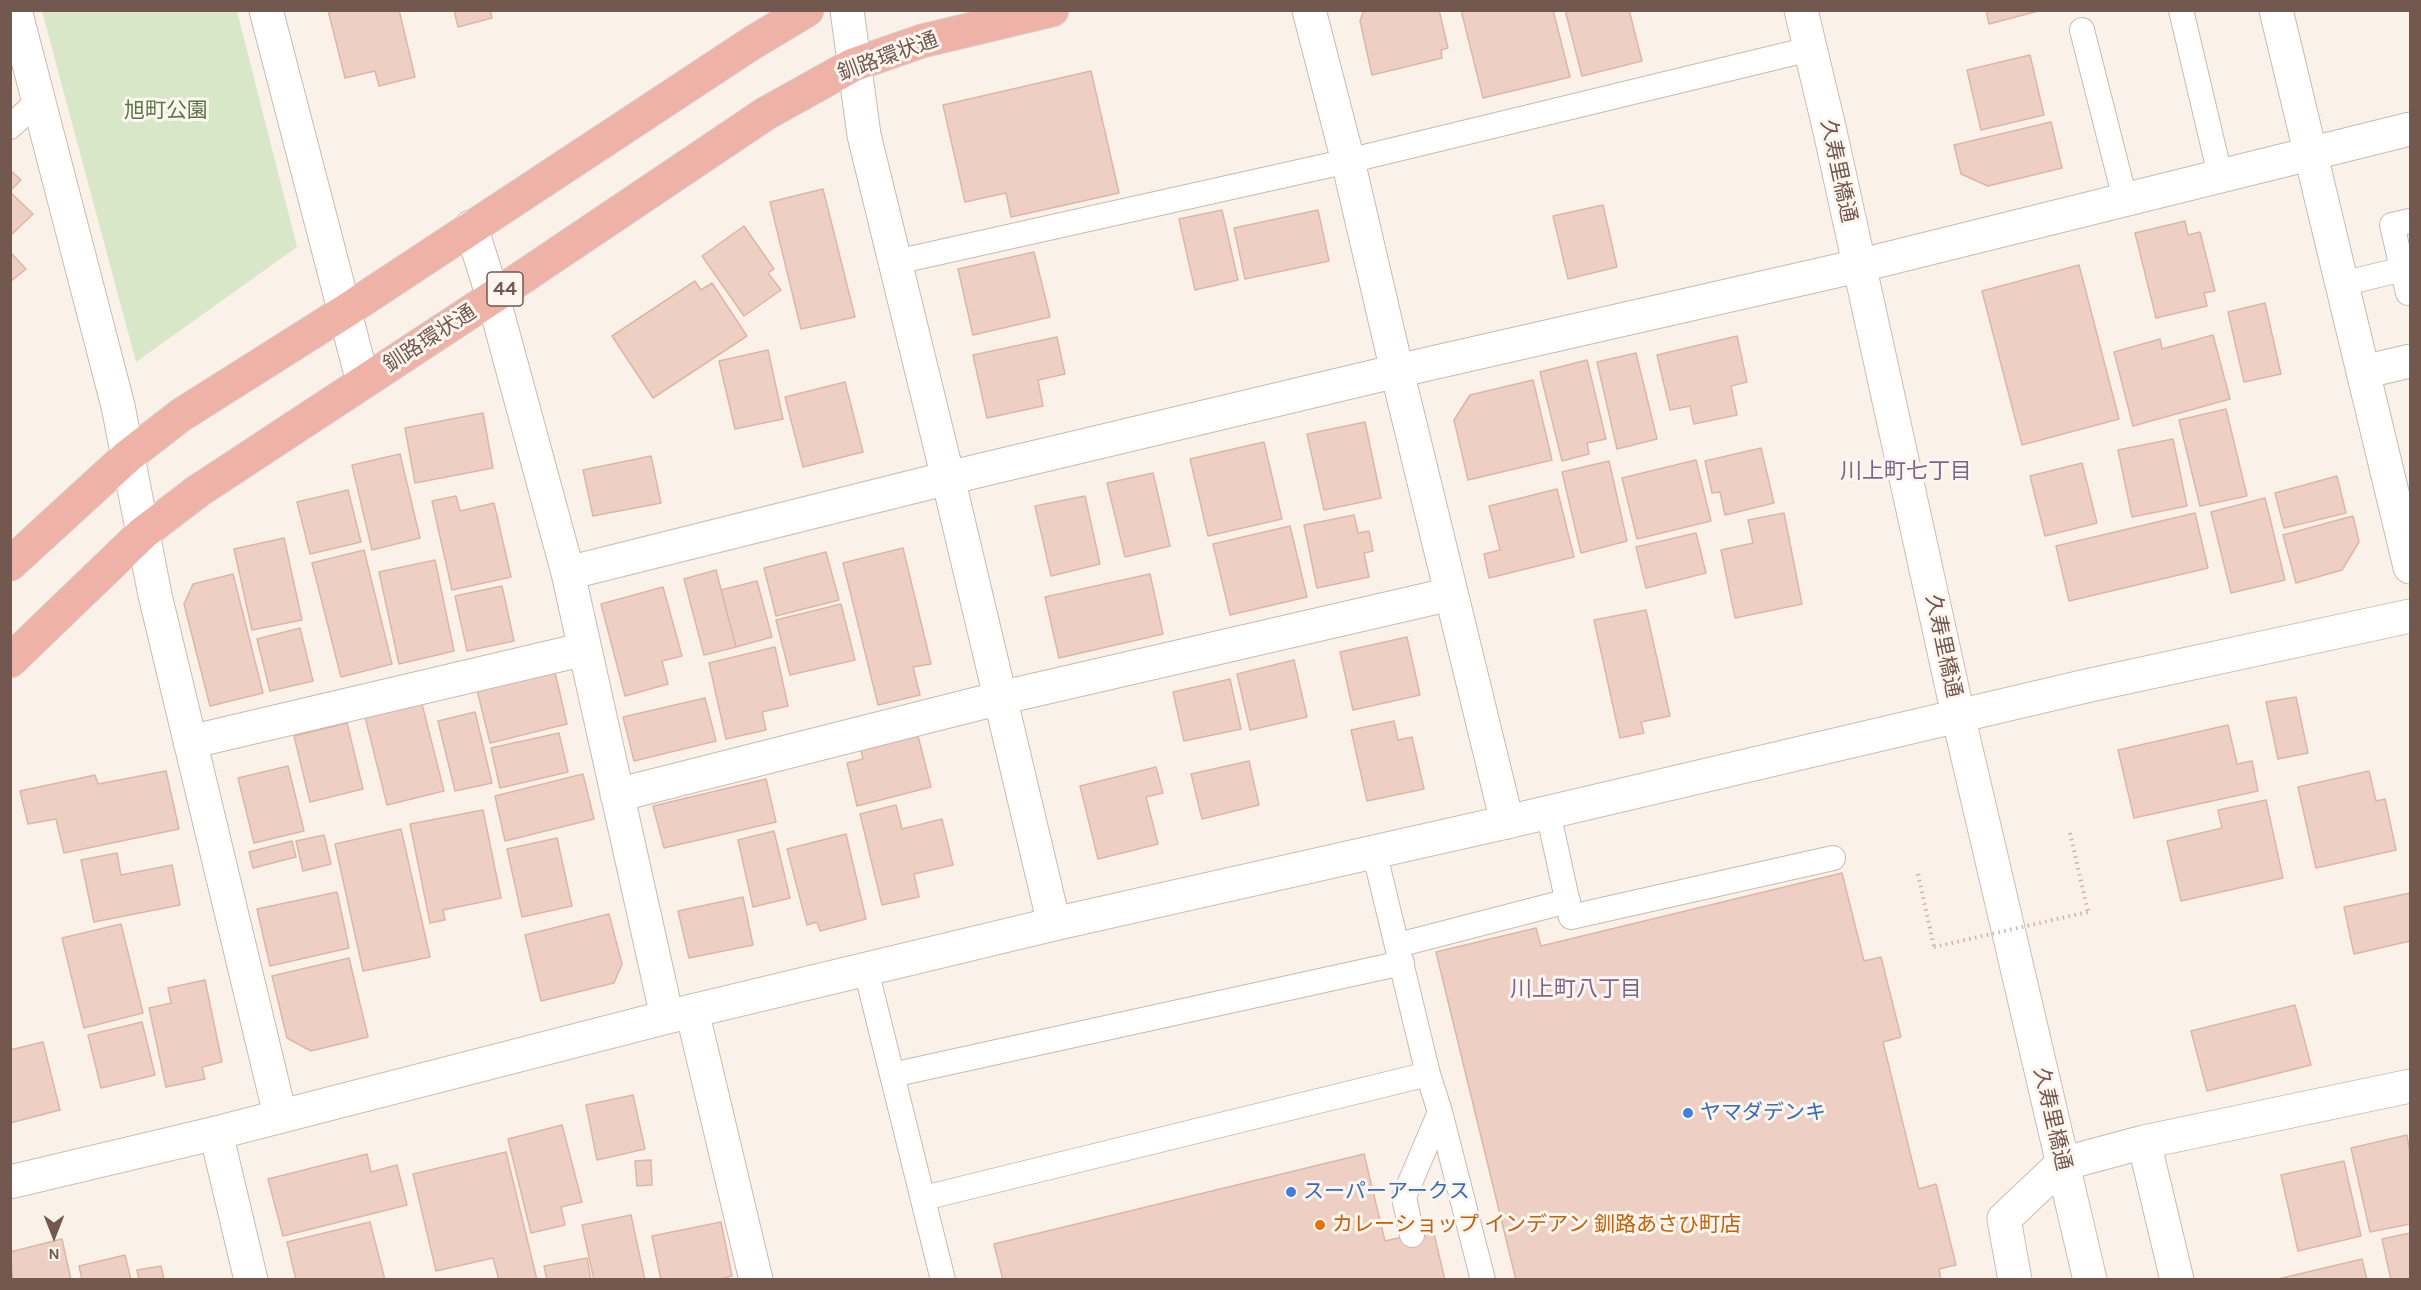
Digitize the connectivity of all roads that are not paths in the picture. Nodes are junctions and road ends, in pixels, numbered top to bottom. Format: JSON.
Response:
{"nodes":[{"id":1,"x":15,"y":10,"type":"edge"},
{"id":2,"x":266,"y":10,"type":"edge"},
{"id":3,"x":807,"y":10,"type":"edge"},
{"id":4,"x":847,"y":10,"type":"edge"},
{"id":5,"x":1052,"y":10,"type":"edge"},
{"id":6,"x":1309,"y":10,"type":"edge"},
{"id":7,"x":1801,"y":10,"type":"edge"},
{"id":8,"x":2181,"y":10,"type":"edge"},
{"id":9,"x":2276,"y":10,"type":"edge"},
{"id":10,"x":2082,"y":30,"type":"dead end"},
{"id":11,"x":1810,"y":49,"type":"junction"},
{"id":12,"x":854,"y":64,"type":"junction"},
{"id":13,"x":38,"y":101,"type":"junction"},
{"id":14,"x":10,"y":127,"type":"edge"},
{"id":15,"x":2410,"y":129,"type":"edge"},
{"id":16,"x":2309,"y":153,"type":"junction"},
{"id":17,"x":1348,"y":161,"type":"junction"},
{"id":18,"x":2220,"y":175,"type":"junction"},
{"id":19,"x":2125,"y":199,"type":"junction"},
{"id":20,"x":2410,"y":221,"type":"edge"},
{"id":21,"x":471,"y":227,"type":"junction"},
{"id":22,"x":896,"y":262,"type":"junction"},
{"id":23,"x":1858,"y":266,"type":"junction"},
{"id":24,"x":2403,"y":268,"type":"junction"},
{"id":25,"x":2342,"y":284,"type":"junction"},
{"id":26,"x":2410,"y":293,"type":"edge"},
{"id":27,"x":493,"y":297,"type":"junction"},
{"id":28,"x":344,"y":312,"type":"junction"},
{"id":29,"x":2410,"y":361,"type":"edge"},
{"id":30,"x":1397,"y":371,"type":"junction"},
{"id":31,"x":2363,"y":372,"type":"junction"},
{"id":32,"x":363,"y":382,"type":"junction"},
{"id":33,"x":128,"y":456,"type":"junction"},
{"id":34,"x":948,"y":478,"type":"junction"},
{"id":35,"x":143,"y":533,"type":"junction"},
{"id":36,"x":10,"y":564,"type":"edge"},
{"id":37,"x":2410,"y":567,"type":"edge"},
{"id":38,"x":568,"y":573,"type":"junction"},
{"id":39,"x":1451,"y":594,"type":"junction"},
{"id":40,"x":2410,"y":616,"type":"edge"},
{"id":41,"x":585,"y":649,"type":"junction"},
{"id":42,"x":10,"y":661,"type":"edge"},
{"id":43,"x":1000,"y":698,"type":"junction"},
{"id":44,"x":1958,"y":715,"type":"junction"},
{"id":45,"x":190,"y":742,"type":"junction"},
{"id":46,"x":617,"y":795,"type":"junction"},
{"id":47,"x":1548,"y":812,"type":"junction"},
{"id":48,"x":1507,"y":822,"type":"junction"},
{"id":49,"x":1374,"y":851,"type":"junction"},
{"id":50,"x":1833,"y":858,"type":"dead end"},
{"id":51,"x":1568,"y":901,"type":"junction"},
{"id":52,"x":1053,"y":924,"type":"junction"},
{"id":53,"x":1400,"y":954,"type":"junction"},
{"id":54,"x":866,"y":970,"type":"junction"},
{"id":55,"x":679,"y":1014,"type":"junction"},
{"id":56,"x":1428,"y":1074,"type":"junction"},
{"id":57,"x":892,"y":1075,"type":"junction"},
{"id":58,"x":2410,"y":1086,"type":"edge"},
{"id":59,"x":1440,"y":1112,"type":"junction"},
{"id":60,"x":280,"y":1115,"type":"junction"},
{"id":61,"x":216,"y":1133,"type":"junction"},
{"id":62,"x":2144,"y":1142,"type":"junction"},
{"id":63,"x":2062,"y":1164,"type":"junction"},
{"id":64,"x":10,"y":1182,"type":"edge"},
{"id":65,"x":924,"y":1198,"type":"junction"},
{"id":66,"x":1412,"y":1235,"type":"dead end"},
{"id":67,"x":251,"y":1280,"type":"edge"},
{"id":68,"x":756,"y":1280,"type":"edge"},
{"id":69,"x":943,"y":1280,"type":"edge"},
{"id":70,"x":1483,"y":1280,"type":"edge"},
{"id":71,"x":2015,"y":1280,"type":"edge"},
{"id":72,"x":2090,"y":1280,"type":"edge"},
{"id":73,"x":2177,"y":1280,"type":"edge"}],
"edges":[{"from":1,"to":13,"type":"street"},
{"from":2,"to":28,"type":"street"},
{"from":3,"to":21,"type":"highway"},
{"from":4,"to":12,"type":"street"},
{"from":5,"to":12,"type":"highway","name":"釧路環状通","number":"44"},
{"from":6,"to":17,"type":"street"},
{"from":7,"to":11,"type":"street","name":"久寿里橋通"},
{"from":8,"to":18,"type":"lane"},
{"from":9,"to":16,"type":"street"},
{"from":10,"to":19,"type":"lane"},
{"from":11,"to":17,"type":"lane"},
{"from":11,"to":23,"type":"street","name":"久寿里橋通"},
{"from":12,"to":22,"type":"street"},
{"from":12,"to":27,"type":"highway","name":"釧路環状通","number":"44"},
{"from":13,"to":14,"type":"lane"},
{"from":13,"to":33,"type":"street"},
{"from":15,"to":16,"type":"street"},
{"from":16,"to":18,"type":"street"},
{"from":16,"to":25,"type":"street"},
{"from":17,"to":22,"type":"lane"},
{"from":17,"to":30,"type":"street"},
{"from":18,"to":19,"type":"street"},
{"from":19,"to":23,"type":"street"},
{"from":20,"to":24,"type":"lane"},
{"from":21,"to":27,"type":"street"},
{"from":21,"to":28,"type":"highway"},
{"from":22,"to":34,"type":"street"},
{"from":23,"to":30,"type":"street"},
{"from":23,"to":44,"type":"street","name":"久寿里橋通"},
{"from":24,"to":25,"type":"lane"},
{"from":24,"to":26,"type":"lane"},
{"from":25,"to":31,"type":"street"},
{"from":27,"to":32,"type":"highway","name":"釧路環状通","number":"44"},
{"from":27,"to":38,"type":"street"},
{"from":28,"to":32,"type":"street"},
{"from":28,"to":33,"type":"highway"},
{"from":29,"to":31,"type":"street"},
{"from":30,"to":34,"type":"street"},
{"from":30,"to":39,"type":"street"},
{"from":31,"to":37,"type":"street"},
{"from":32,"to":35,"type":"highway","name":"釧路環状通","number":"44"},
{"from":33,"to":35,"type":"street"},
{"from":33,"to":36,"type":"highway"},
{"from":34,"to":38,"type":"street"},
{"from":34,"to":43,"type":"street"},
{"from":35,"to":42,"type":"highway","name":"釧路環状通","number":"44"},
{"from":35,"to":45,"type":"street"},
{"from":38,"to":41,"type":"street"},
{"from":39,"to":43,"type":"street"},
{"from":39,"to":48,"type":"street"},
{"from":40,"to":44,"type":"street"},
{"from":41,"to":45,"type":"street"},
{"from":41,"to":46,"type":"street"},
{"from":43,"to":46,"type":"street"},
{"from":43,"to":52,"type":"street"},
{"from":44,"to":47,"type":"street"},
{"from":44,"to":63,"type":"street","name":"久寿里橋通"},
{"from":45,"to":60,"type":"street"},
{"from":46,"to":55,"type":"street"},
{"from":47,"to":48,"type":"street"},
{"from":47,"to":51,"type":"lane"},
{"from":48,"to":49,"type":"street"},
{"from":49,"to":52,"type":"street"},
{"from":49,"to":53,"type":"lane"},
{"from":50,"to":51,"type":"lane"},
{"from":51,"to":53,"type":"lane"},
{"from":52,"to":54,"type":"street"},
{"from":53,"to":56,"type":"lane"},
{"from":53,"to":57,"type":"lane"},
{"from":54,"to":55,"type":"street"},
{"from":54,"to":57,"type":"lane"},
{"from":55,"to":60,"type":"street"},
{"from":55,"to":68,"type":"street"},
{"from":56,"to":59,"type":"lane"},
{"from":56,"to":65,"type":"lane"},
{"from":57,"to":65,"type":"lane"},
{"from":58,"to":62,"type":"street"},
{"from":59,"to":66,"type":"lane"},
{"from":59,"to":70,"type":"lane"},
{"from":60,"to":61,"type":"street"},
{"from":61,"to":64,"type":"street"},
{"from":61,"to":67,"type":"street"},
{"from":62,"to":63,"type":"street"},
{"from":62,"to":73,"type":"street"},
{"from":63,"to":71,"type":"street"},
{"from":63,"to":72,"type":"street","name":"久寿里橋通"},
{"from":65,"to":69,"type":"lane"}]}
